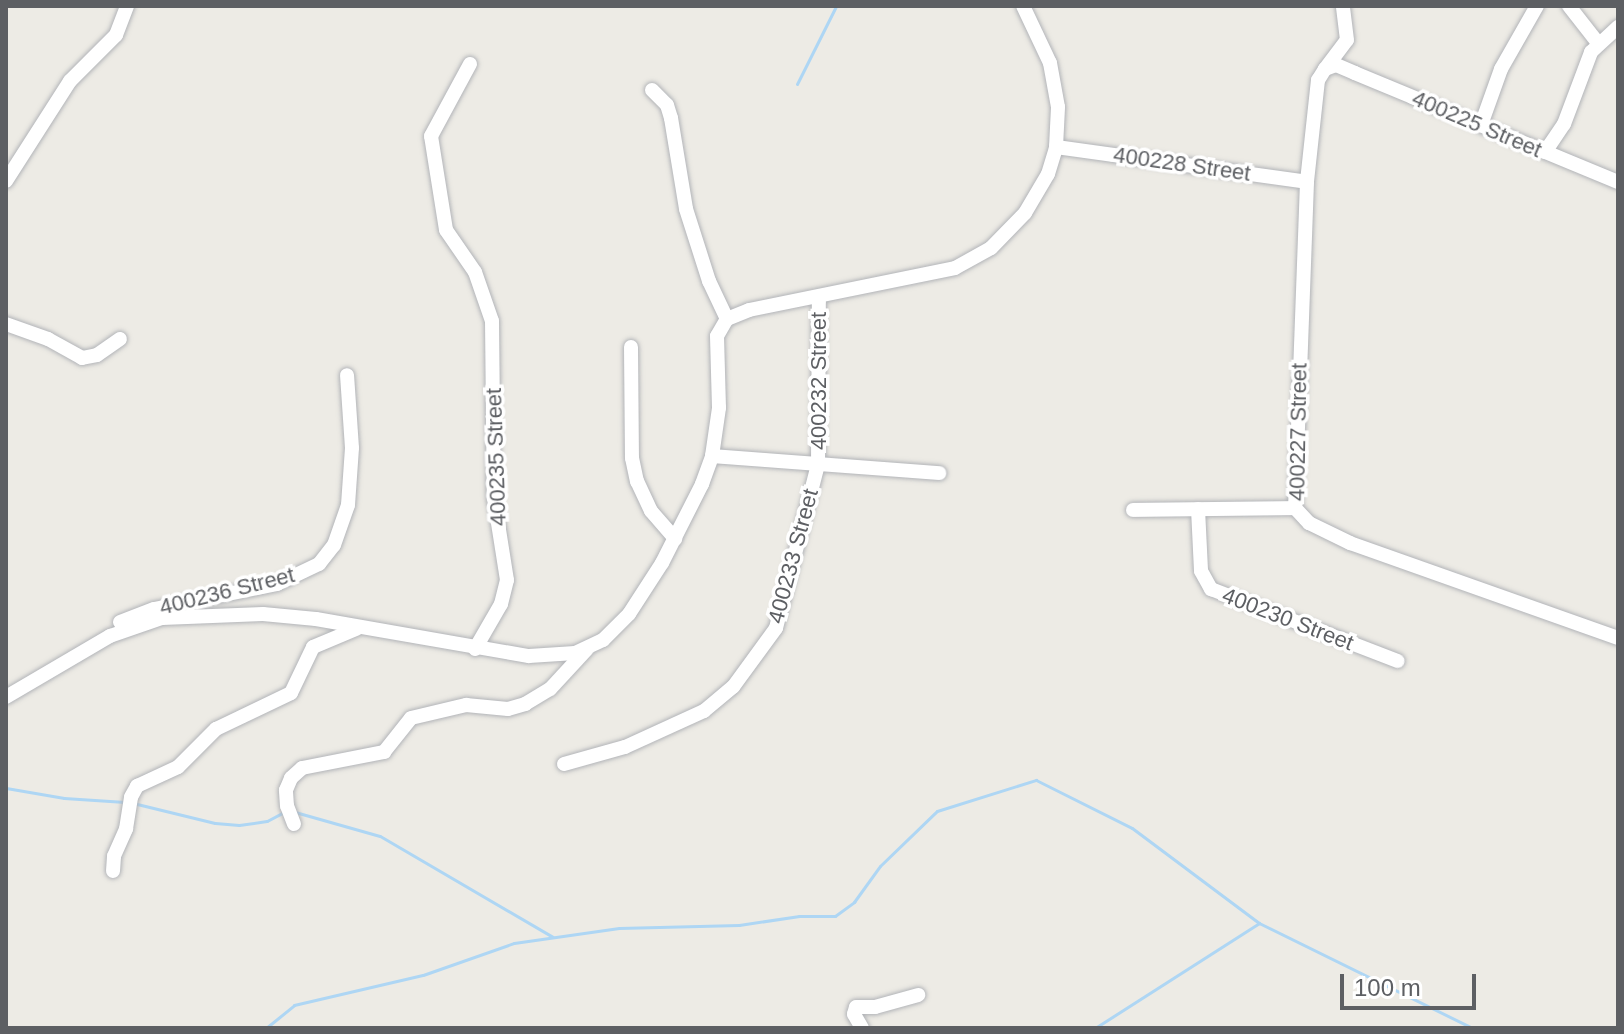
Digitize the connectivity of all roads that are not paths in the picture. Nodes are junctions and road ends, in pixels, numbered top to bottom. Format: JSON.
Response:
{"nodes":[{"id":1,"x":127,"y":6,"type":"edge"},
{"id":2,"x":1023,"y":6,"type":"edge"},
{"id":3,"x":1343,"y":6,"type":"edge"},
{"id":4,"x":1537,"y":6,"type":"edge"},
{"id":5,"x":1569,"y":6,"type":"edge"},
{"id":6,"x":1618,"y":27,"type":"edge"},
{"id":7,"x":1598,"y":43,"type":"junction"},
{"id":8,"x":470,"y":64,"type":"dead end"},
{"id":9,"x":1330,"y":67,"type":"junction"},
{"id":10,"x":652,"y":90,"type":"dead end"},
{"id":11,"x":1481,"y":125,"type":"junction"},
{"id":12,"x":1056,"y":147,"type":"junction"},
{"id":13,"x":1545,"y":152,"type":"junction"},
{"id":14,"x":6,"y":181,"type":"edge"},
{"id":15,"x":1307,"y":182,"type":"junction"},
{"id":16,"x":1618,"y":182,"type":"edge"},
{"id":17,"x":819,"y":297,"type":"junction"},
{"id":18,"x":727,"y":319,"type":"junction"},
{"id":19,"x":6,"y":324,"type":"edge"},
{"id":20,"x":120,"y":339,"type":"dead end"},
{"id":21,"x":631,"y":347,"type":"dead end"},
{"id":22,"x":347,"y":375,"type":"dead end"},
{"id":23,"x":712,"y":456,"type":"junction"},
{"id":24,"x":818,"y":465,"type":"junction"},
{"id":25,"x":939,"y":473,"type":"dead end"},
{"id":26,"x":1295,"y":508,"type":"junction"},
{"id":27,"x":1198,"y":509,"type":"junction"},
{"id":28,"x":1133,"y":510,"type":"dead end"},
{"id":29,"x":675,"y":539,"type":"junction"},
{"id":30,"x":361,"y":627,"type":"junction"},
{"id":31,"x":1618,"y":638,"type":"edge"},
{"id":32,"x":92,"y":646,"type":"junction"},
{"id":33,"x":587,"y":648,"type":"junction"},
{"id":34,"x":475,"y":649,"type":"junction"},
{"id":35,"x":1398,"y":661,"type":"dead end"},
{"id":36,"x":6,"y":697,"type":"edge"},
{"id":37,"x":564,"y":764,"type":"dead end"},
{"id":38,"x":294,"y":824,"type":"dead end"},
{"id":39,"x":113,"y":871,"type":"dead end"},
{"id":40,"x":918,"y":995,"type":"dead end"},
{"id":41,"x":862,"y":1028,"type":"edge"}],
"edges":[{"from":1,"to":14,"type":"street"},
{"from":2,"to":12,"type":"street"},
{"from":3,"to":9,"type":"street","name":"400227 Street"},
{"from":4,"to":11,"type":"street"},
{"from":5,"to":7,"type":"street"},
{"from":6,"to":7,"type":"street"},
{"from":7,"to":13,"type":"street"},
{"from":8,"to":34,"type":"street","name":"400235 Street"},
{"from":9,"to":11,"type":"street","name":"400225 Street"},
{"from":9,"to":15,"type":"street","name":"400227 Street"},
{"from":10,"to":18,"type":"street"},
{"from":11,"to":13,"type":"street","name":"400225 Street"},
{"from":12,"to":15,"type":"street","name":"400228 Street"},
{"from":12,"to":17,"type":"street"},
{"from":13,"to":16,"type":"street","name":"400225 Street"},
{"from":15,"to":26,"type":"street","name":"400227 Street"},
{"from":17,"to":18,"type":"street"},
{"from":17,"to":24,"type":"street","name":"400232 Street"},
{"from":18,"to":23,"type":"street"},
{"from":19,"to":20,"type":"street"},
{"from":21,"to":29,"type":"street"},
{"from":22,"to":32,"type":"street","name":"400236 Street"},
{"from":23,"to":24,"type":"street"},
{"from":23,"to":29,"type":"street"},
{"from":24,"to":25,"type":"street"},
{"from":24,"to":37,"type":"street","name":"400233 Street"},
{"from":26,"to":27,"type":"street"},
{"from":26,"to":31,"type":"street","name":"400227 Street"},
{"from":27,"to":28,"type":"street"},
{"from":27,"to":35,"type":"street","name":"400230 Street"},
{"from":29,"to":33,"type":"street"},
{"from":30,"to":32,"type":"street"},
{"from":30,"to":34,"type":"street"},
{"from":30,"to":39,"type":"street"},
{"from":32,"to":36,"type":"street"},
{"from":33,"to":34,"type":"street"},
{"from":33,"to":38,"type":"street"},
{"from":40,"to":41,"type":"street"}]}
